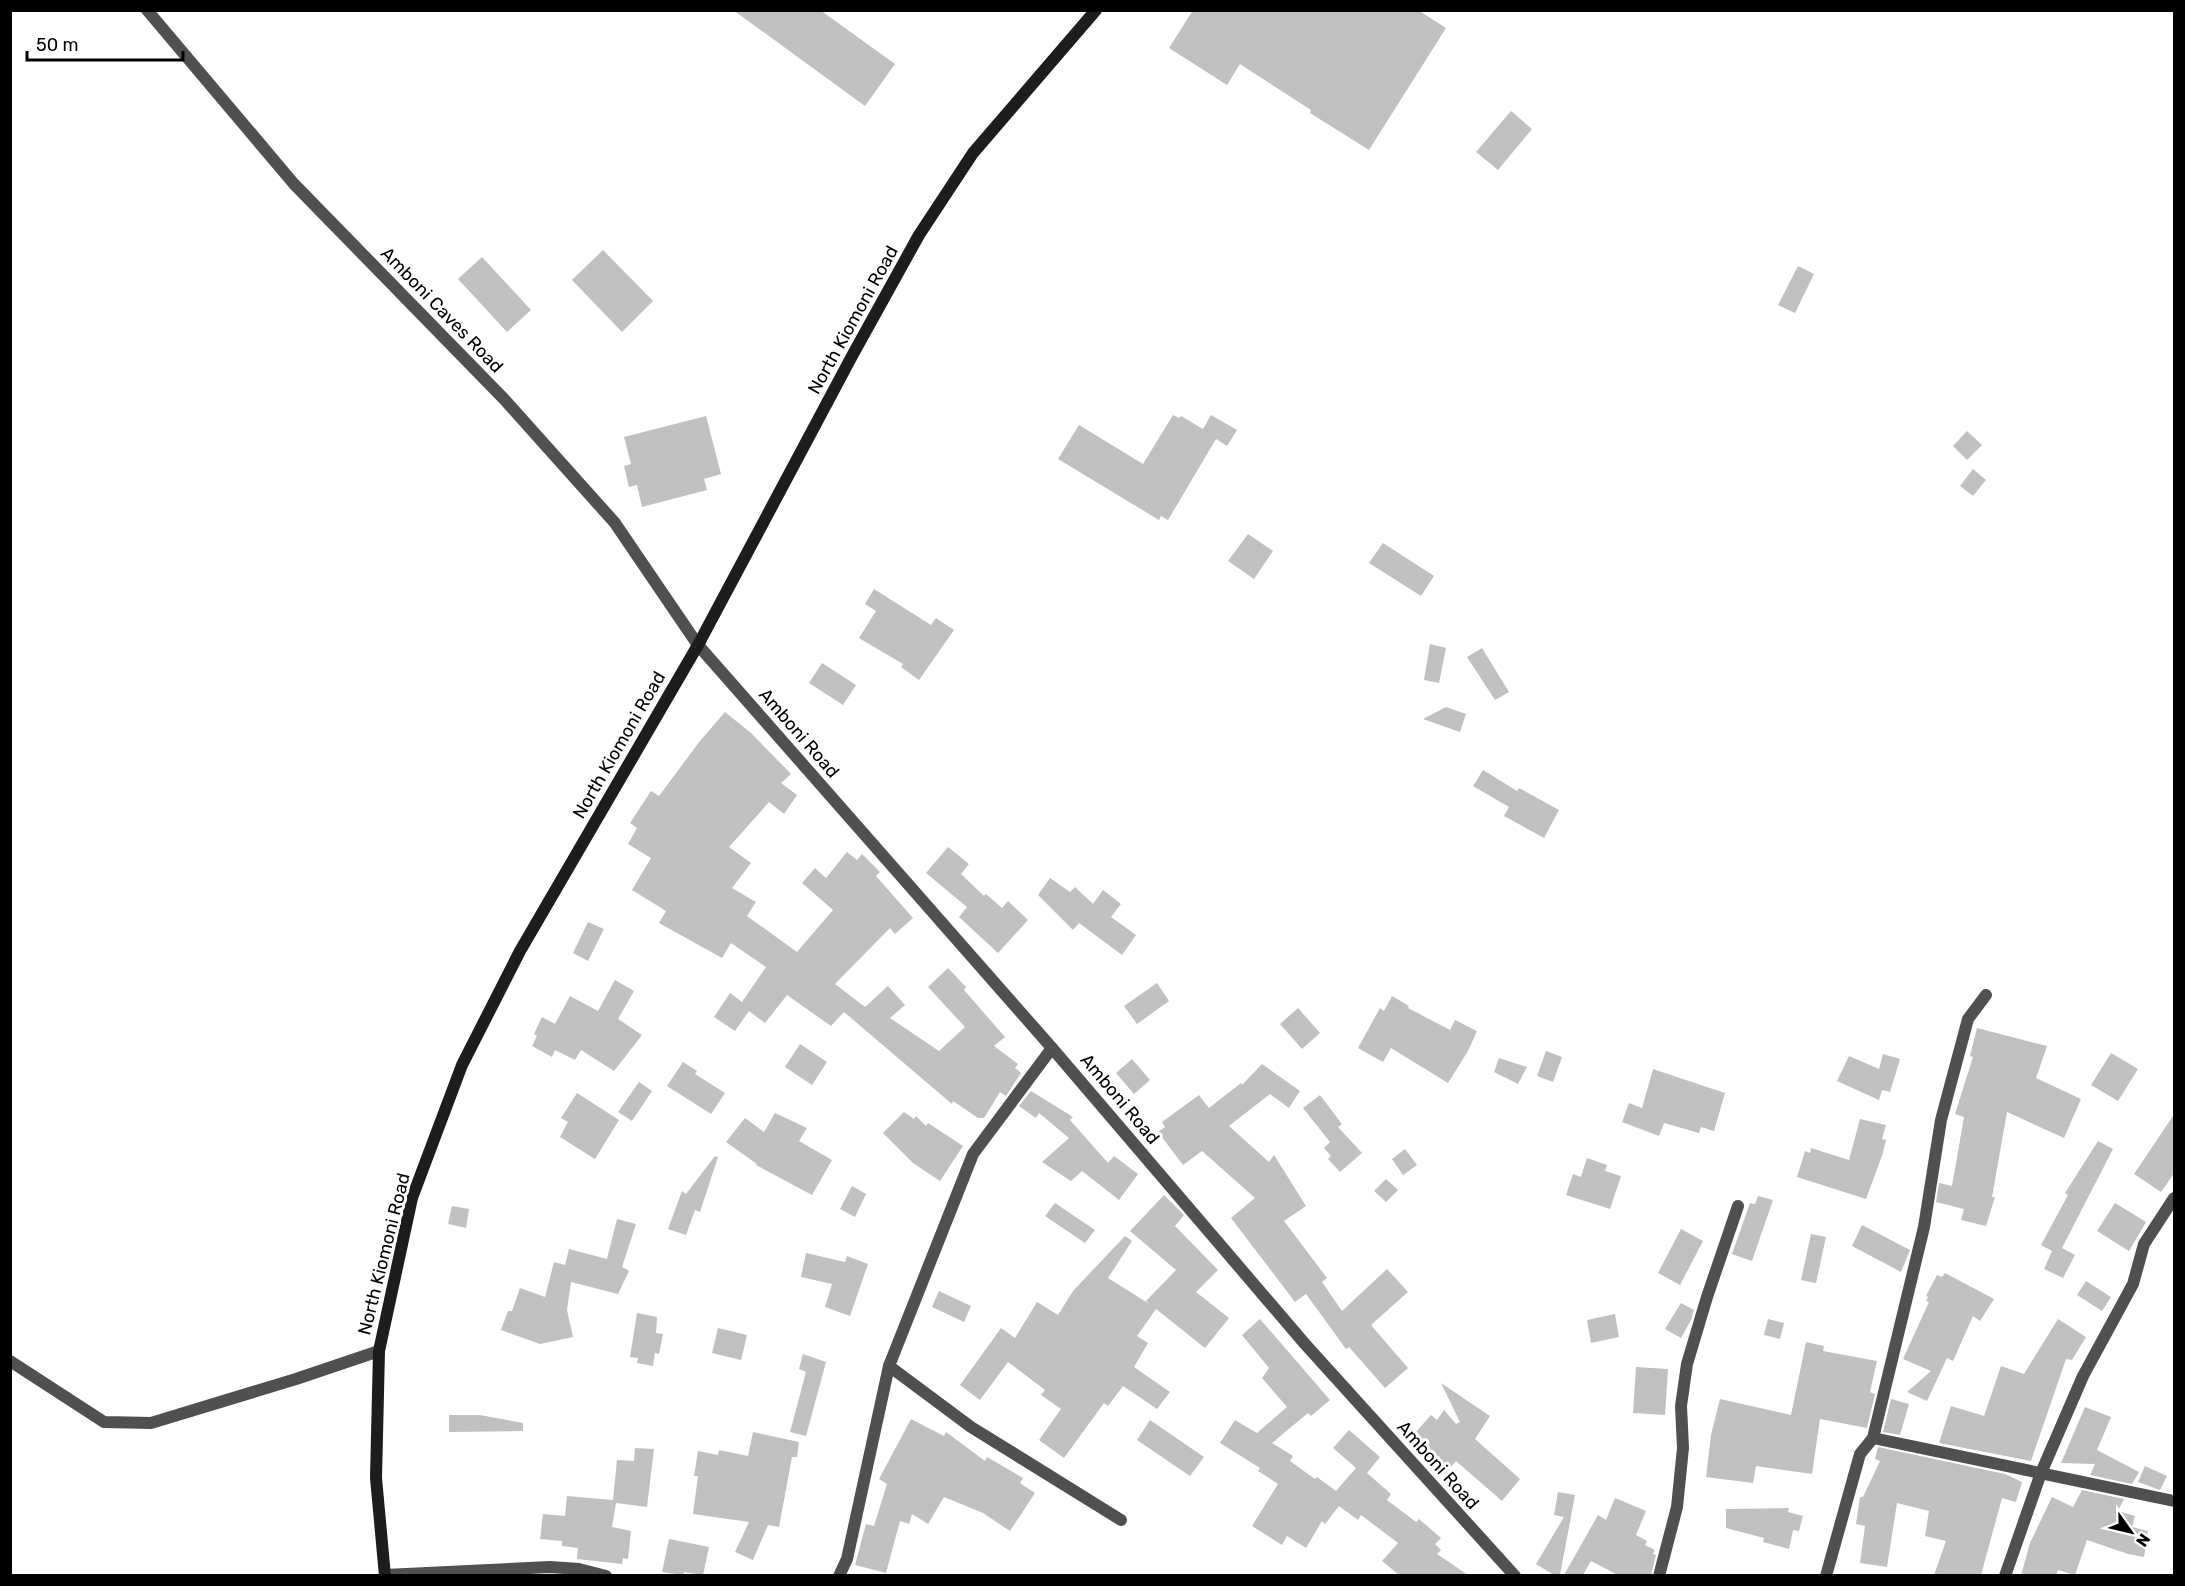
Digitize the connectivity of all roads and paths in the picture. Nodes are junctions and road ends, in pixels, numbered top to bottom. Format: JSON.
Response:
{"nodes":[{"id":1,"x":147,"y":10,"type":"edge"},
{"id":2,"x":1096,"y":10,"type":"edge"},
{"id":3,"x":698,"y":645,"type":"junction"},
{"id":4,"x":1986,"y":995,"type":"dead end"},
{"id":5,"x":1052,"y":1048,"type":"junction"},
{"id":6,"x":2175,"y":1198,"type":"edge"},
{"id":7,"x":1738,"y":1206,"type":"dead end"},
{"id":8,"x":379,"y":1351,"type":"junction"},
{"id":9,"x":10,"y":1361,"type":"edge"},
{"id":10,"x":889,"y":1366,"type":"junction"},
{"id":11,"x":1873,"y":1438,"type":"junction"},
{"id":12,"x":2041,"y":1473,"type":"junction"},
{"id":13,"x":2175,"y":1501,"type":"edge"},
{"id":14,"x":1121,"y":1520,"type":"dead end"},
{"id":15,"x":385,"y":1575,"type":"edge"},
{"id":16,"x":606,"y":1575,"type":"edge"},
{"id":17,"x":839,"y":1575,"type":"edge"},
{"id":18,"x":1515,"y":1575,"type":"edge"},
{"id":19,"x":1659,"y":1575,"type":"edge"},
{"id":20,"x":1826,"y":1575,"type":"edge"},
{"id":21,"x":2005,"y":1575,"type":"edge"}],
"edges":[{"from":1,"to":3,"type":"street","name":"Amboni Caves Road"},
{"from":2,"to":3,"type":"main road","name":"North Kiomoni Road"},
{"from":3,"to":5,"type":"street","name":"Amboni Road"},
{"from":3,"to":8,"type":"main road","name":"North Kiomoni Road"},
{"from":4,"to":11,"type":"street"},
{"from":5,"to":10,"type":"street"},
{"from":5,"to":18,"type":"street","name":"Amboni Road"},
{"from":6,"to":12,"type":"street"},
{"from":7,"to":19,"type":"street"},
{"from":8,"to":9,"type":"street"},
{"from":8,"to":15,"type":"main road","name":"North Kiomoni Road"},
{"from":10,"to":14,"type":"street"},
{"from":10,"to":17,"type":"street"},
{"from":11,"to":12,"type":"street"},
{"from":11,"to":20,"type":"street"},
{"from":12,"to":13,"type":"street"},
{"from":12,"to":21,"type":"street"},
{"from":15,"to":16,"type":"street"}]}
